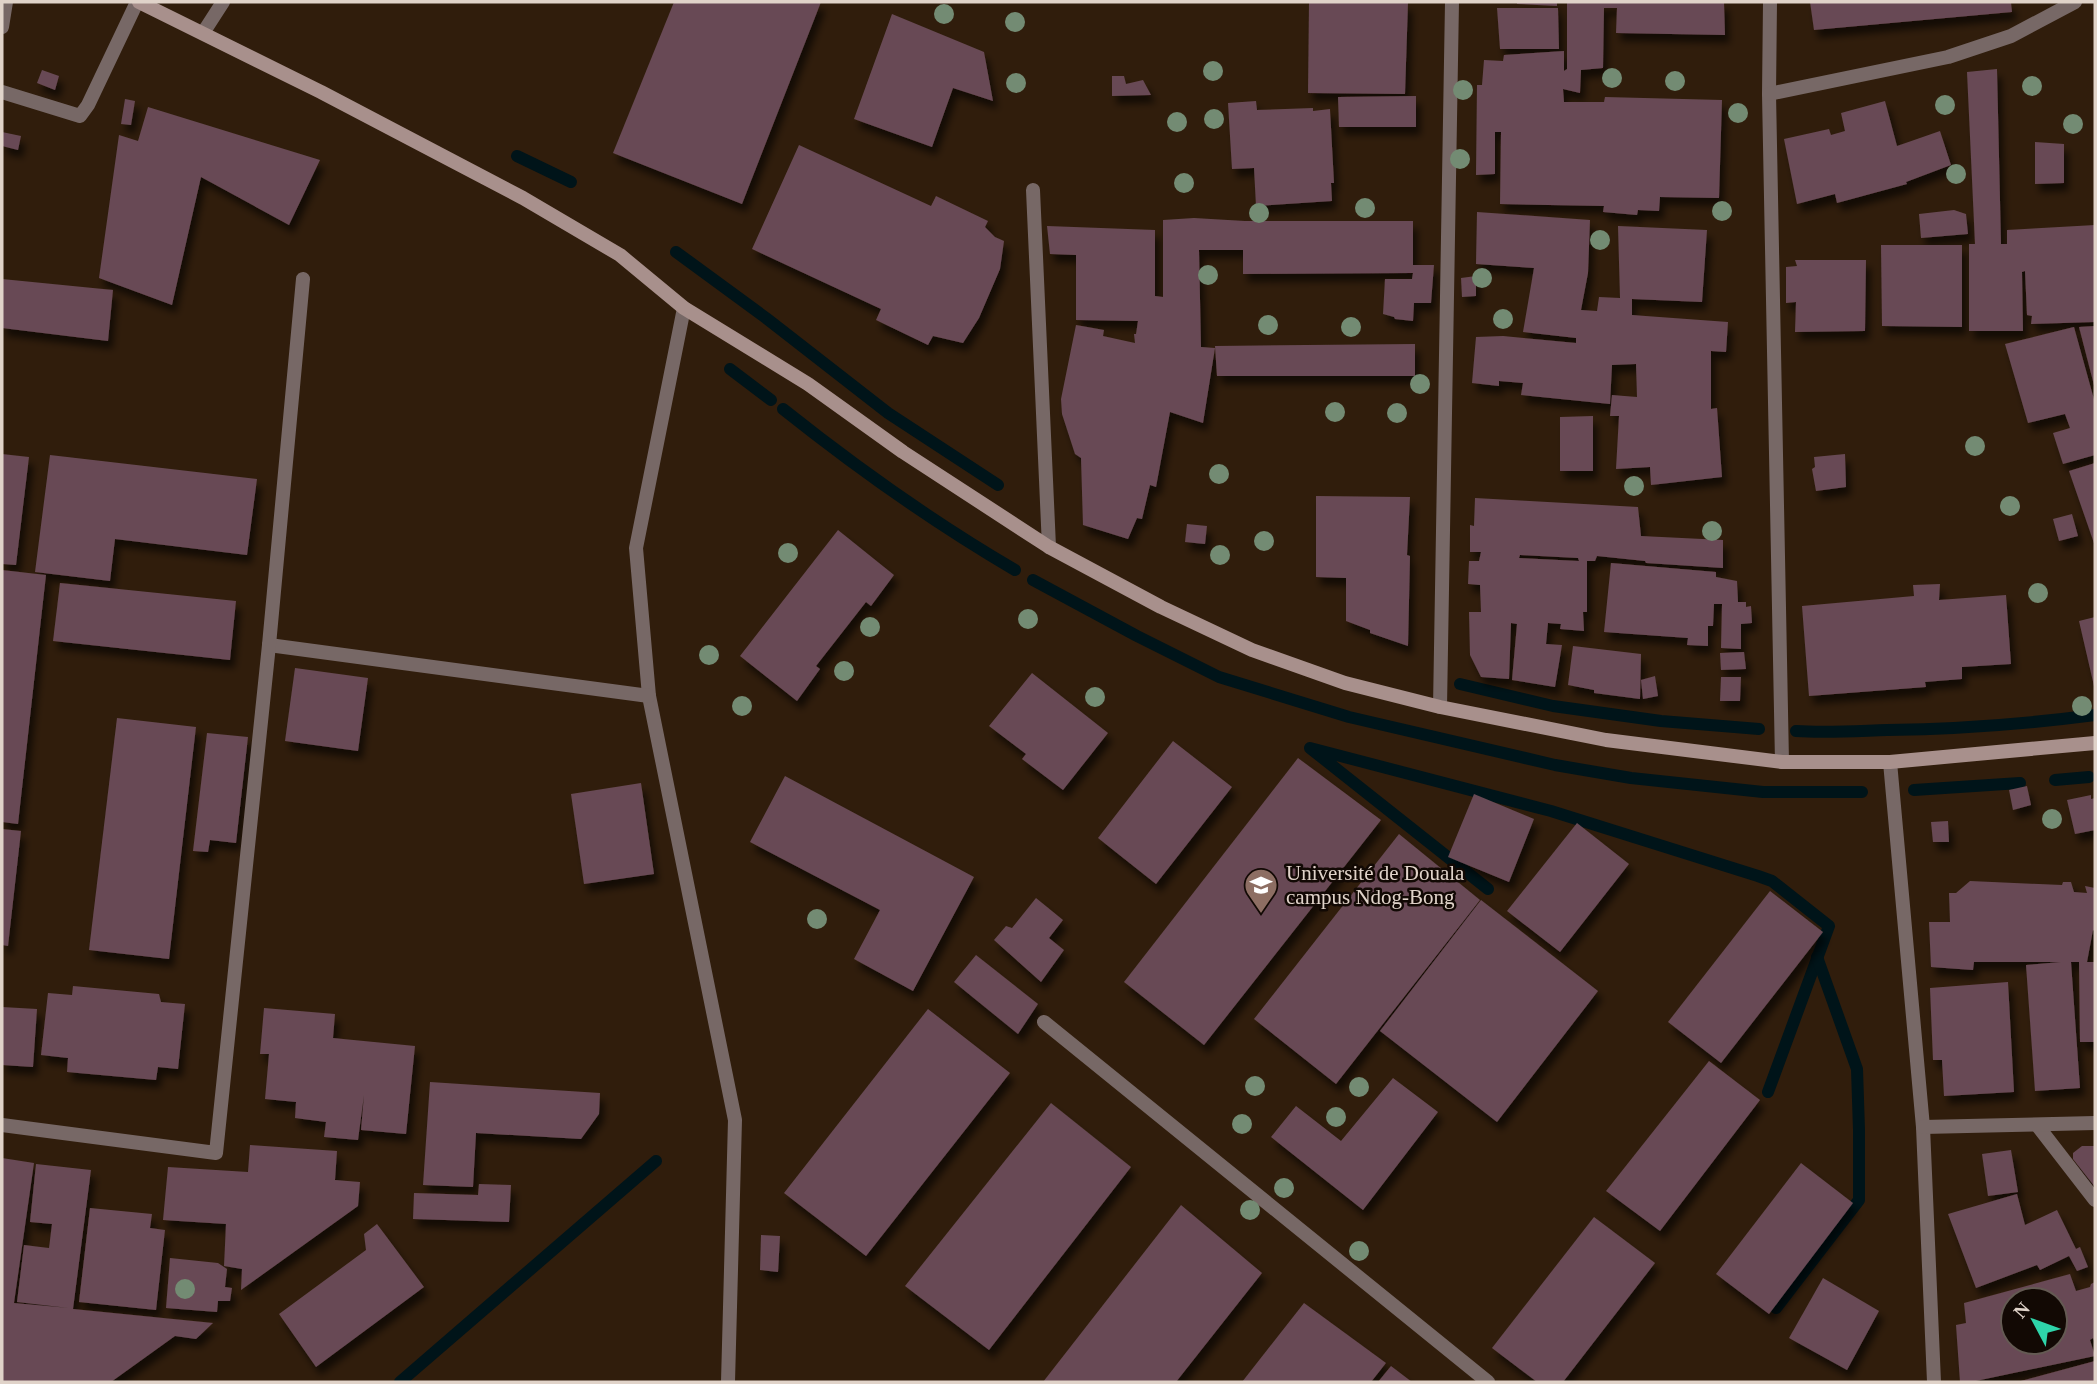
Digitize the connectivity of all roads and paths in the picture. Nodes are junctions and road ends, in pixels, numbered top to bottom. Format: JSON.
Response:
{"nodes":[{"id":1,"x":6,"y":2,"type":"edge"},
{"id":2,"x":138,"y":2,"type":"edge"},
{"id":3,"x":223,"y":2,"type":"edge"},
{"id":4,"x":1452,"y":2,"type":"edge"},
{"id":5,"x":1770,"y":2,"type":"edge"},
{"id":6,"x":2075,"y":2,"type":"edge"},
{"id":7,"x":2,"y":27,"type":"edge"},
{"id":8,"x":203,"y":33,"type":"junction"},
{"id":9,"x":2,"y":92,"type":"edge"},
{"id":10,"x":1769,"y":94,"type":"junction"},
{"id":11,"x":1033,"y":190,"type":"dead end"},
{"id":12,"x":303,"y":279,"type":"dead end"},
{"id":13,"x":684,"y":308,"type":"junction"},
{"id":14,"x":1049,"y":547,"type":"junction"},
{"id":15,"x":269,"y":645,"type":"junction"},
{"id":16,"x":649,"y":696,"type":"junction"},
{"id":17,"x":1440,"y":707,"type":"junction"},
{"id":18,"x":2095,"y":743,"type":"edge"},
{"id":19,"x":1782,"y":762,"type":"junction"},
{"id":20,"x":1890,"y":762,"type":"junction"},
{"id":21,"x":1044,"y":1022,"type":"dead end"},
{"id":22,"x":2095,"y":1122,"type":"edge"},
{"id":23,"x":2,"y":1125,"type":"edge"},
{"id":24,"x":2037,"y":1125,"type":"junction"},
{"id":25,"x":1923,"y":1127,"type":"junction"},
{"id":26,"x":2095,"y":1200,"type":"edge"},
{"id":27,"x":728,"y":1382,"type":"edge"},
{"id":28,"x":1488,"y":1382,"type":"edge"},
{"id":29,"x":1934,"y":1382,"type":"edge"}],
"edges":[{"from":1,"to":7,"type":"street"},
{"from":2,"to":8,"type":"main road"},
{"from":2,"to":9,"type":"street"},
{"from":3,"to":8,"type":"street"},
{"from":4,"to":17,"type":"street"},
{"from":5,"to":10,"type":"street"},
{"from":6,"to":10,"type":"street"},
{"from":8,"to":13,"type":"main road"},
{"from":10,"to":19,"type":"street"},
{"from":11,"to":14,"type":"street"},
{"from":12,"to":15,"type":"street"},
{"from":13,"to":14,"type":"main road"},
{"from":13,"to":16,"type":"street"},
{"from":14,"to":17,"type":"main road"},
{"from":15,"to":16,"type":"street"},
{"from":15,"to":23,"type":"street"},
{"from":16,"to":27,"type":"street"},
{"from":17,"to":19,"type":"main road"},
{"from":18,"to":20,"type":"main road"},
{"from":19,"to":20,"type":"main road"},
{"from":20,"to":25,"type":"street"},
{"from":21,"to":28,"type":"street"},
{"from":22,"to":24,"type":"street"},
{"from":24,"to":25,"type":"street"},
{"from":24,"to":26,"type":"street"},
{"from":25,"to":29,"type":"street"}]}
